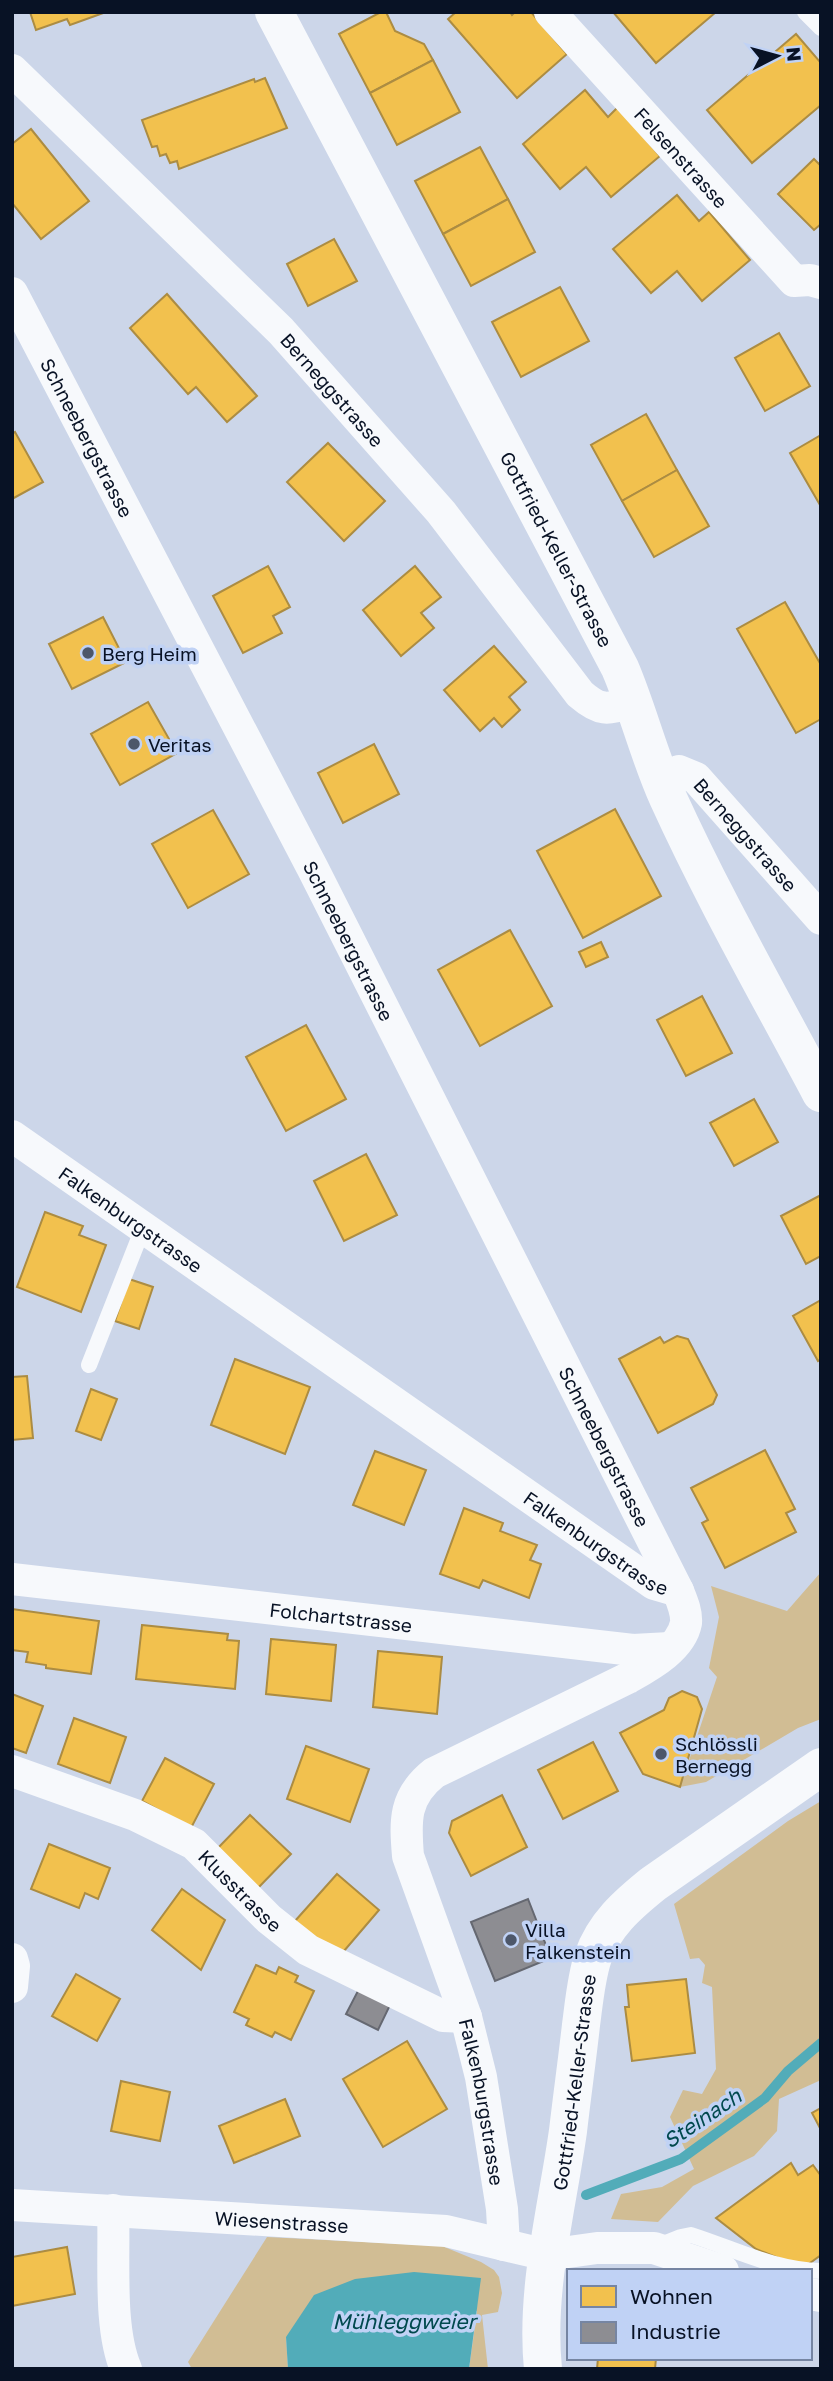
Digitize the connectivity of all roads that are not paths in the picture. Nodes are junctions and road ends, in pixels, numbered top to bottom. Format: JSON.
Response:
{"nodes":[{"id":1,"x":274,"y":12,"type":"edge"},
{"id":2,"x":550,"y":12,"type":"edge"},
{"id":3,"x":806,"y":12,"type":"edge"},
{"id":4,"x":821,"y":28,"type":"edge"},
{"id":5,"x":12,"y":70,"type":"edge"},
{"id":6,"x":821,"y":283,"type":"edge"},
{"id":7,"x":12,"y":293,"type":"edge"},
{"id":8,"x":634,"y":701,"type":"junction"},
{"id":9,"x":660,"y":778,"type":"junction"},
{"id":10,"x":821,"y":919,"type":"edge"},
{"id":11,"x":821,"y":1093,"type":"edge"},
{"id":12,"x":12,"y":1136,"type":"edge"},
{"id":13,"x":143,"y":1228,"type":"junction"},
{"id":14,"x":89,"y":1365,"type":"dead end"},
{"id":15,"x":12,"y":1579,"type":"edge"},
{"id":16,"x":678,"y":1591,"type":"junction"},
{"id":17,"x":670,"y":1648,"type":"junction"},
{"id":18,"x":821,"y":1767,"type":"edge"},
{"id":19,"x":12,"y":1771,"type":"edge"},
{"id":20,"x":12,"y":1959,"type":"edge"},
{"id":21,"x":12,"y":1987,"type":"edge"},
{"id":22,"x":466,"y":2017,"type":"junction"},
{"id":23,"x":12,"y":2205,"type":"edge"},
{"id":24,"x":113,"y":2210,"type":"junction"},
{"id":25,"x":504,"y":2245,"type":"junction"},
{"id":26,"x":654,"y":2248,"type":"junction"},
{"id":27,"x":548,"y":2255,"type":"junction"},
{"id":28,"x":717,"y":2269,"type":"edge"},
{"id":29,"x":791,"y":2269,"type":"edge"},
{"id":30,"x":126,"y":2369,"type":"edge"},
{"id":31,"x":543,"y":2369,"type":"edge"}],
"edges":[{"from":1,"to":8,"type":"street","name":"Gottfried-Keller-Strasse"},
{"from":2,"to":6,"type":"street","name":"Felsenstrasse"},
{"from":3,"to":4,"type":"lane"},
{"from":5,"to":8,"type":"street","name":"Berneggstrasse"},
{"from":7,"to":16,"type":"street","name":"Schneebergstrasse"},
{"from":8,"to":9,"type":"street","name":"Gottfried-Keller-Strasse"},
{"from":9,"to":10,"type":"street","name":"Berneggstrasse"},
{"from":9,"to":11,"type":"street","name":"Gottfried-Keller-Strasse"},
{"from":12,"to":13,"type":"street","name":"Falkenburgstrasse"},
{"from":13,"to":14,"type":"lane"},
{"from":13,"to":16,"type":"street","name":"Falkenburgstrasse"},
{"from":15,"to":17,"type":"street","name":"Folchartstrasse"},
{"from":16,"to":17,"type":"street","name":"Falkenburgstrasse"},
{"from":17,"to":22,"type":"street","name":"Falkenburgstrasse"},
{"from":18,"to":27,"type":"street","name":"Gottfried-Keller-Strasse"},
{"from":19,"to":22,"type":"street","name":"Klusstrasse"},
{"from":20,"to":21,"type":"street"},
{"from":22,"to":25,"type":"street","name":"Falkenburgstrasse"},
{"from":23,"to":24,"type":"street","name":"Wiesenstrasse"},
{"from":24,"to":25,"type":"street","name":"Wiesenstrasse"},
{"from":24,"to":30,"type":"street"},
{"from":25,"to":27,"type":"street","name":"Wiesenstrasse"},
{"from":26,"to":27,"type":"street"},
{"from":26,"to":28,"type":"street"},
{"from":26,"to":29,"type":"lane"},
{"from":27,"to":31,"type":"street","name":"Gottfried-Keller-Strasse"}]}
